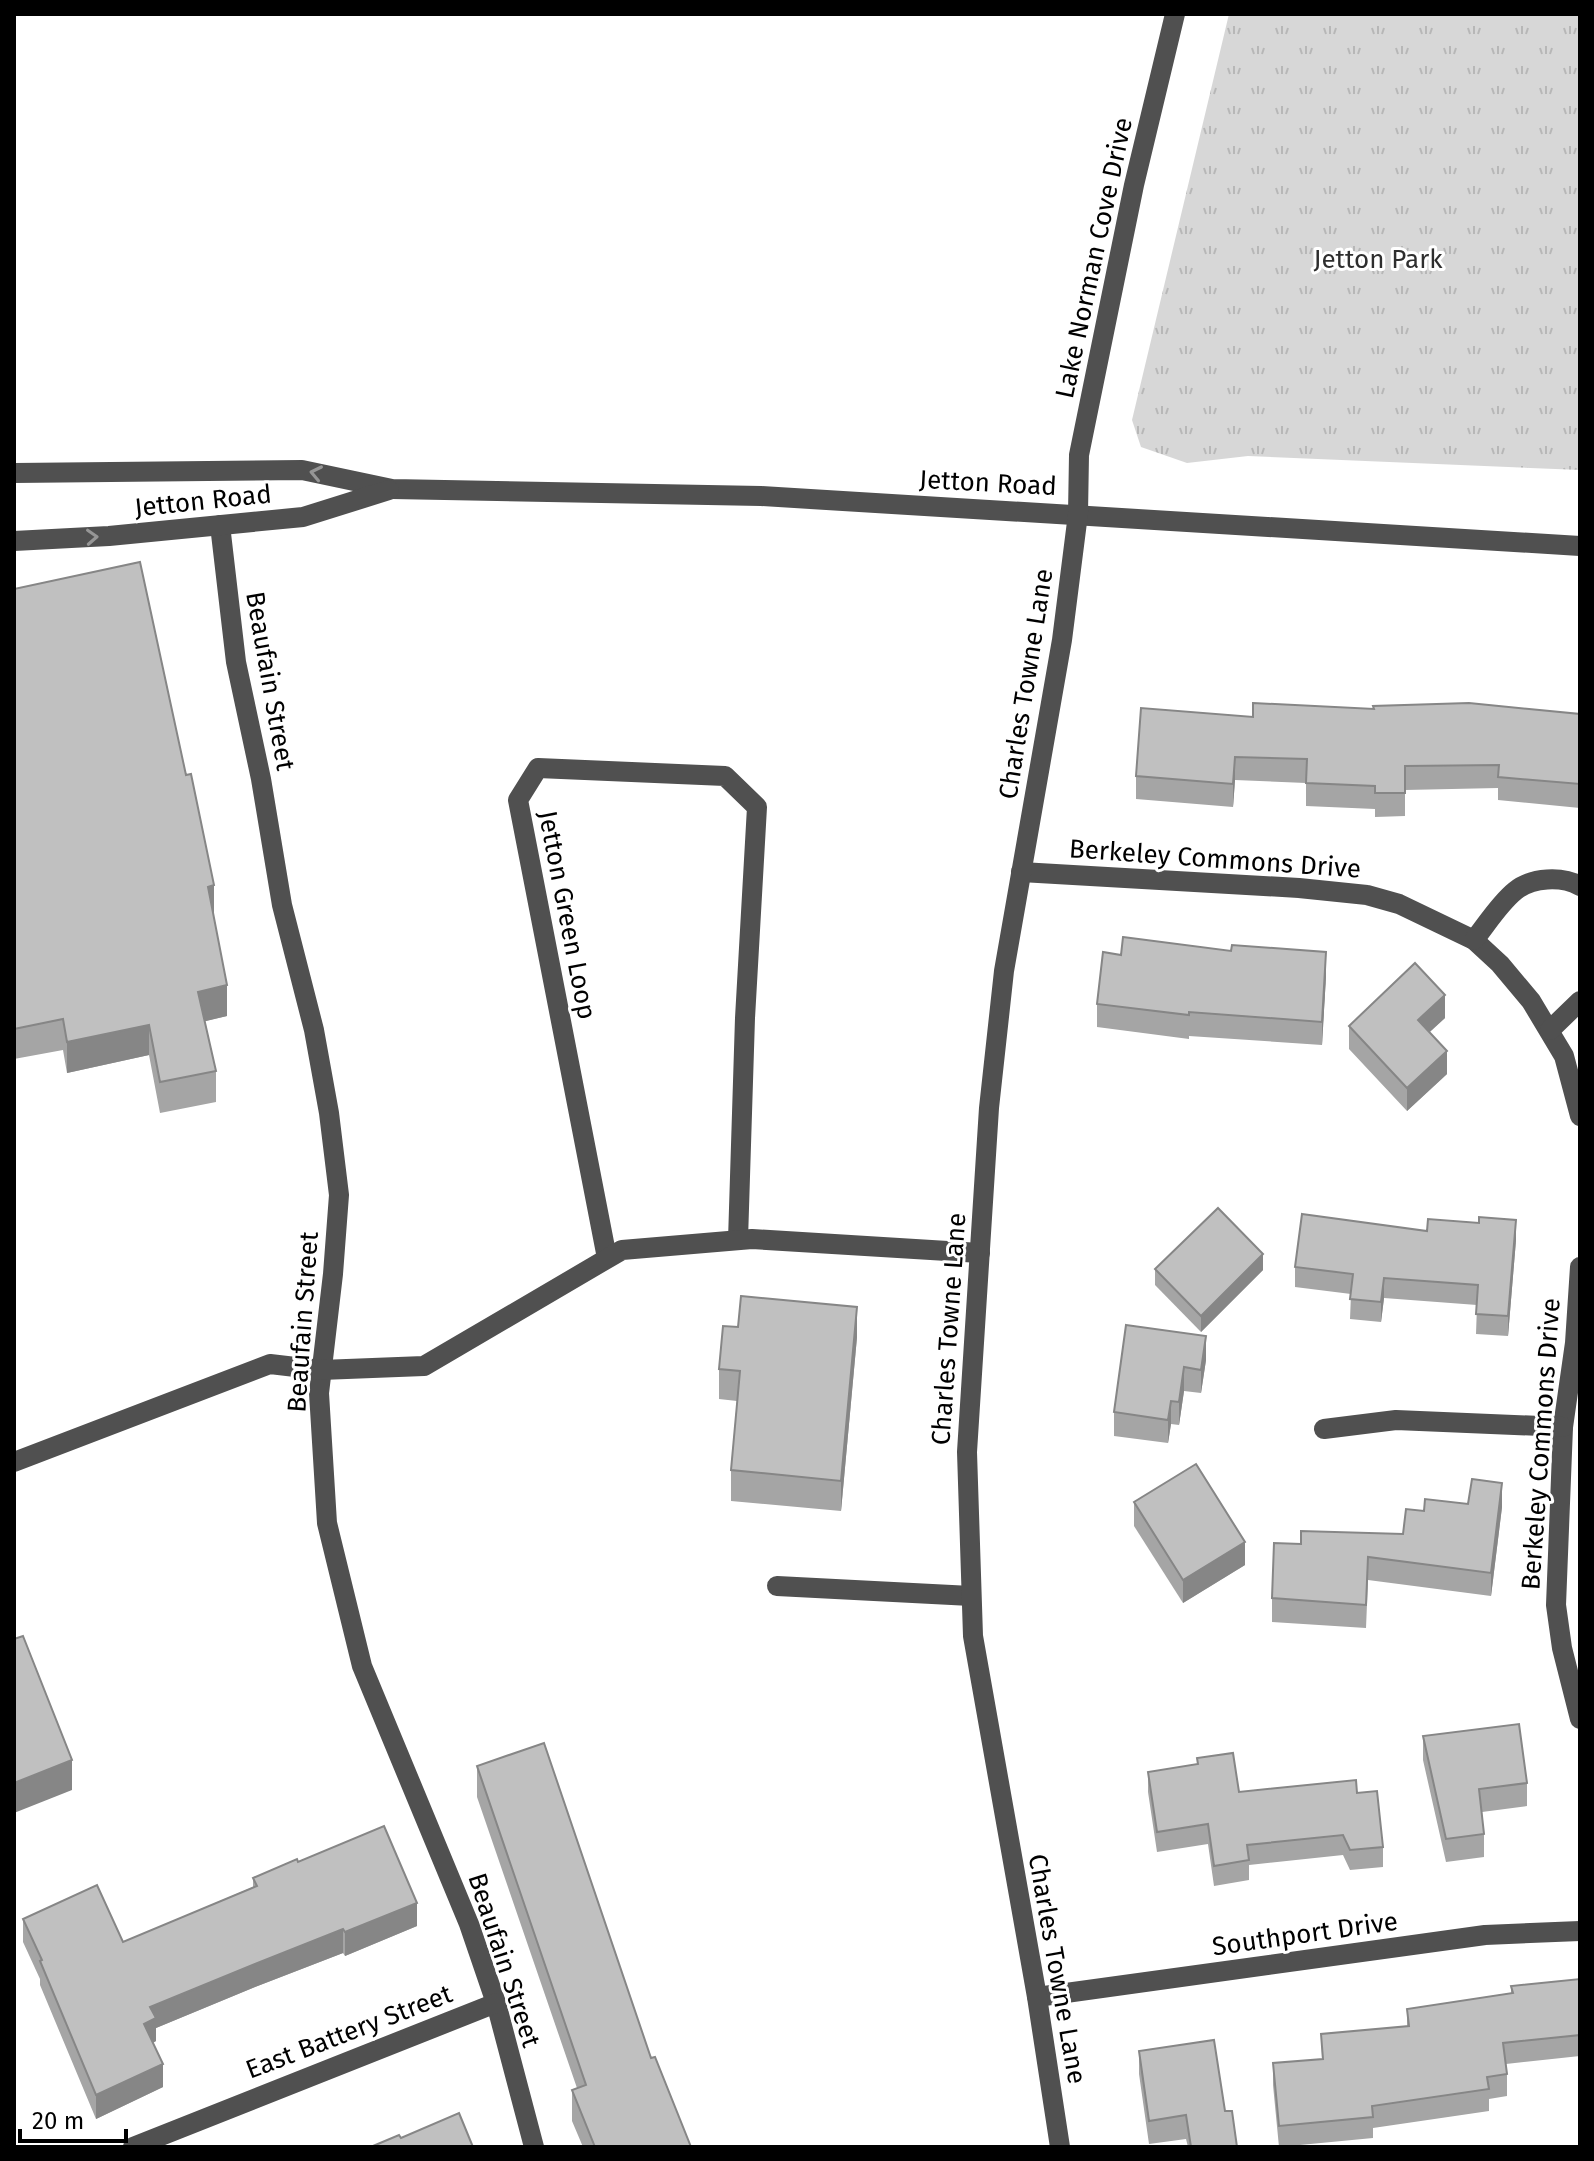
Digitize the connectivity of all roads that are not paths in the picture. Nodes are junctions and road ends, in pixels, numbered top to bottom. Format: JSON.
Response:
{"nodes":[{"id":1,"x":1175,"y":14,"type":"edge"},
{"id":2,"x":14,"y":473,"type":"edge"},
{"id":3,"x":392,"y":489,"type":"junction"},
{"id":4,"x":1078,"y":514,"type":"junction"},
{"id":5,"x":220,"y":525,"type":"junction"},
{"id":6,"x":14,"y":541,"type":"edge"},
{"id":7,"x":1580,"y":546,"type":"edge"},
{"id":8,"x":1021,"y":872,"type":"junction"},
{"id":9,"x":1580,"y":886,"type":"edge"},
{"id":10,"x":1474,"y":940,"type":"junction"},
{"id":11,"x":1580,"y":1001,"type":"edge"},
{"id":12,"x":1550,"y":1030,"type":"junction"},
{"id":13,"x":1580,"y":1116,"type":"edge"},
{"id":14,"x":738,"y":1240,"type":"junction"},
{"id":15,"x":980,"y":1253,"type":"junction"},
{"id":16,"x":607,"y":1258,"type":"junction"},
{"id":17,"x":1580,"y":1267,"type":"edge"},
{"id":18,"x":321,"y":1370,"type":"junction"},
{"id":19,"x":1563,"y":1427,"type":"junction"},
{"id":20,"x":1324,"y":1429,"type":"dead end"},
{"id":21,"x":14,"y":1462,"type":"edge"},
{"id":22,"x":777,"y":1586,"type":"dead end"},
{"id":23,"x":971,"y":1596,"type":"junction"},
{"id":24,"x":1580,"y":1719,"type":"edge"},
{"id":25,"x":1580,"y":1931,"type":"edge"},
{"id":26,"x":1037,"y":1997,"type":"junction"},
{"id":27,"x":496,"y":2003,"type":"junction"},
{"id":28,"x":133,"y":2147,"type":"edge"},
{"id":29,"x":534,"y":2147,"type":"edge"},
{"id":30,"x":1060,"y":2147,"type":"edge"}],
"edges":[{"from":1,"to":4,"type":"street","name":"Lake Norman Cove Drive"},
{"from":3,"to":2,"type":"street","name":"Jetton Road","one_way":true},
{"from":3,"to":4,"type":"street","name":"Jetton Road"},
{"from":3,"to":5,"type":"street","name":"Jetton Road"},
{"from":4,"to":7,"type":"street","name":"Jetton Road"},
{"from":4,"to":8,"type":"street","name":"Charles Towne Lane"},
{"from":6,"to":5,"type":"street","name":"Jetton Road","one_way":true},
{"from":5,"to":18,"type":"street","name":"Beaufain Street"},
{"from":8,"to":10,"type":"street","name":"Berkeley Commons Drive"},
{"from":8,"to":15,"type":"street","name":"Charles Towne Lane"},
{"from":9,"to":10,"type":"street"},
{"from":10,"to":12,"type":"street","name":"Berkeley Commons Drive"},
{"from":11,"to":12,"type":"street"},
{"from":12,"to":13,"type":"street","name":"Berkeley Commons Drive"},
{"from":14,"to":15,"type":"street"},
{"from":14,"to":16,"type":"street"},
{"from":14,"to":16,"type":"street","name":"Jetton Green Loop"},
{"from":15,"to":23,"type":"street","name":"Charles Towne Lane"},
{"from":16,"to":18,"type":"street"},
{"from":17,"to":19,"type":"street","name":"Berkeley Commons Drive"},
{"from":18,"to":21,"type":"street"},
{"from":18,"to":27,"type":"street","name":"Beaufain Street"},
{"from":19,"to":20,"type":"street"},
{"from":19,"to":24,"type":"street","name":"Berkeley Commons Drive"},
{"from":22,"to":23,"type":"street"},
{"from":23,"to":26,"type":"street","name":"Charles Towne Lane"},
{"from":25,"to":26,"type":"street","name":"Southport Drive"},
{"from":26,"to":30,"type":"street","name":"Charles Towne Lane"},
{"from":27,"to":28,"type":"street","name":"East Battery Street"},
{"from":27,"to":29,"type":"street","name":"Beaufain Street"}]}
